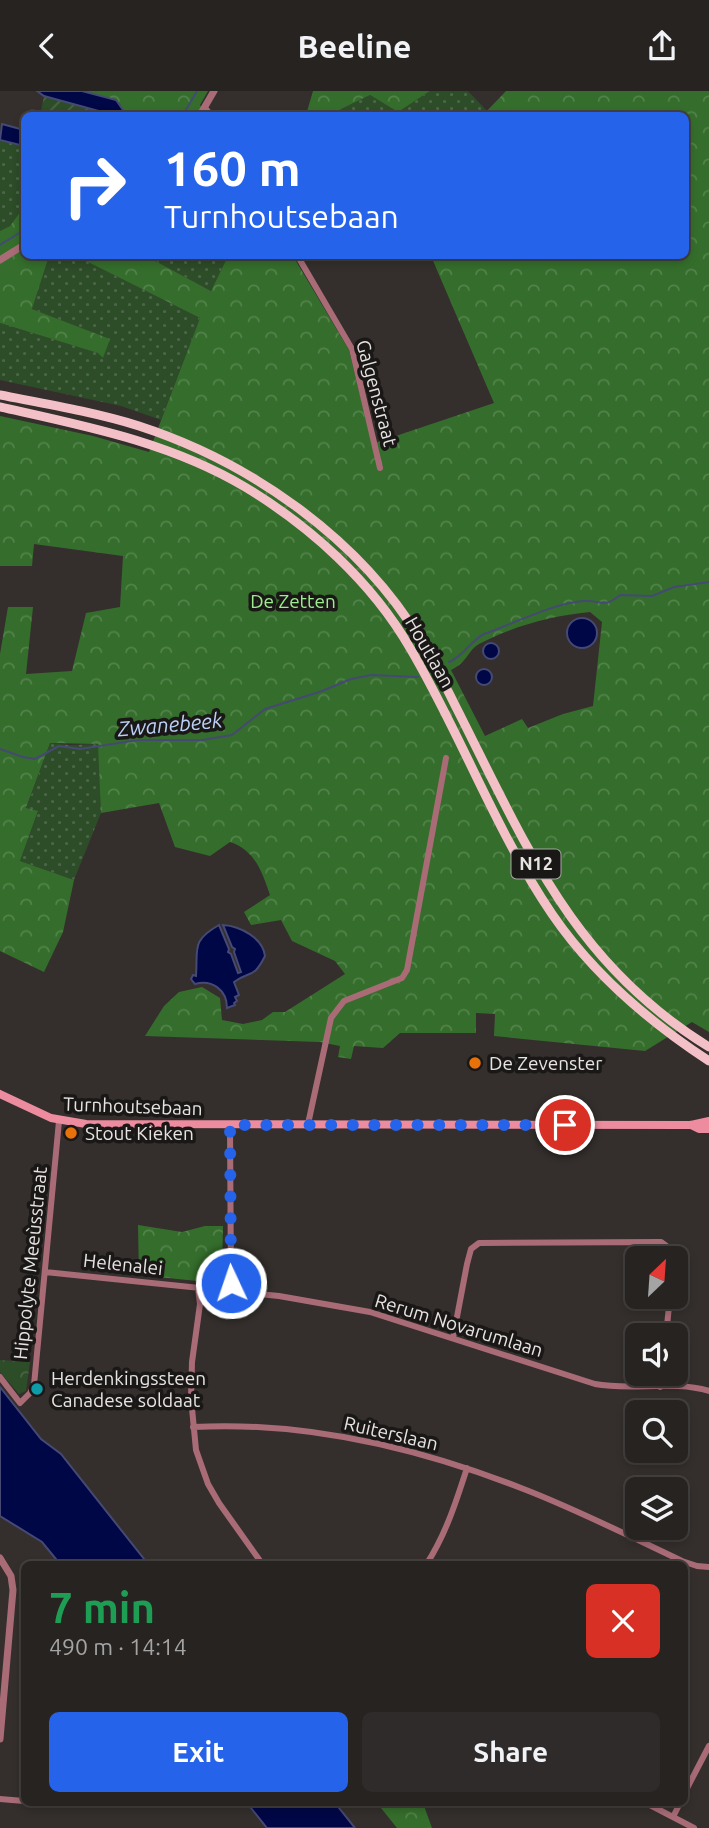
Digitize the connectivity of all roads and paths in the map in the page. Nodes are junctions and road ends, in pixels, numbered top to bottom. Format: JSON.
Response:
{"nodes":[{"id":1,"x":214,"y":91,"type":"edge"},
{"id":2,"x":205,"y":107,"type":"junction"},
{"id":3,"x":202,"y":112,"type":"edge"},
{"id":4,"x":209,"y":112,"type":"edge"},
{"id":5,"x":21,"y":247,"type":"edge"},
{"id":6,"x":299,"y":259,"type":"edge"},
{"id":7,"x":0,"y":260,"type":"edge"},
{"id":8,"x":0,"y":395,"type":"edge"},
{"id":9,"x":0,"y":407,"type":"edge"},
{"id":10,"x":380,"y":468,"type":"dead end"},
{"id":11,"x":446,"y":758,"type":"dead end"},
{"id":12,"x":709,"y":1047,"type":"edge"},
{"id":13,"x":709,"y":1061,"type":"edge"},
{"id":14,"x":0,"y":1094,"type":"edge"},
{"id":15,"x":60,"y":1121,"type":"junction"},
{"id":16,"x":709,"y":1121,"type":"edge"},
{"id":17,"x":308,"y":1124,"type":"junction"},
{"id":18,"x":230,"y":1125,"type":"junction"},
{"id":19,"x":691,"y":1125,"type":"junction"},
{"id":20,"x":709,"y":1129,"type":"edge"},
{"id":21,"x":666,"y":1246,"type":"edge"},
{"id":22,"x":44,"y":1272,"type":"junction"},
{"id":23,"x":202,"y":1288,"type":"junction"},
{"id":24,"x":228,"y":1290,"type":"junction"},
{"id":25,"x":453,"y":1338,"type":"junction"},
{"id":26,"x":0,"y":1377,"type":"edge"},
{"id":27,"x":660,"y":1387,"type":"joint"},
{"id":28,"x":709,"y":1391,"type":"edge"},
{"id":29,"x":192,"y":1427,"type":"junction"},
{"id":30,"x":467,"y":1468,"type":"junction"},
{"id":31,"x":0,"y":1558,"type":"edge"},
{"id":32,"x":260,"y":1561,"type":"edge"},
{"id":33,"x":428,"y":1561,"type":"edge"},
{"id":34,"x":682,"y":1561,"type":"edge"},
{"id":35,"x":688,"y":1563,"type":"edge"},
{"id":36,"x":709,"y":1567,"type":"edge"},
{"id":37,"x":0,"y":1739,"type":"edge"},
{"id":38,"x":709,"y":1746,"type":"edge"},
{"id":39,"x":688,"y":1786,"type":"edge"},
{"id":40,"x":0,"y":1799,"type":"edge"},
{"id":41,"x":21,"y":1801,"type":"edge"},
{"id":42,"x":652,"y":1806,"type":"edge"},
{"id":43,"x":678,"y":1806,"type":"edge"},
{"id":44,"x":673,"y":1817,"type":"junction"},
{"id":45,"x":694,"y":1828,"type":"edge"}],
"edges":[{"from":1,"to":2,"type":"street"},
{"from":2,"to":3,"type":"street"},
{"from":2,"to":4,"type":"street"},
{"from":5,"to":7,"type":"street"},
{"from":6,"to":10,"type":"street","name":"Galgenstraat"},
{"from":8,"to":12,"type":"main road","name":"Houtlaan","number":"N12"},
{"from":9,"to":13,"type":"main road","name":"Houtlaan","number":"N12"},
{"from":11,"to":17,"type":"street"},
{"from":14,"to":15,"type":"main road","name":"Turnhoutsebaan"},
{"from":15,"to":18,"type":"main road","name":"Turnhoutsebaan"},
{"from":15,"to":22,"type":"street","name":"Hippolyte Meeùsstraat"},
{"from":16,"to":19,"type":"main road","name":"Turnhoutsebaan"},
{"from":17,"to":18,"type":"main road","name":"Turnhoutsebaan"},
{"from":17,"to":19,"type":"main road","name":"Turnhoutsebaan"},
{"from":18,"to":24,"type":"street"},
{"from":19,"to":20,"type":"main road","name":"Turnhoutsebaan"},
{"from":21,"to":25,"type":"street"},
{"from":22,"to":23,"type":"street","name":"Helenalei"},
{"from":22,"to":26,"type":"street","name":"Hippolyte Meeùsstraat"},
{"from":23,"to":24,"type":"street","name":"Rerum Novarumlaan"},
{"from":23,"to":29,"type":"street"},
{"from":24,"to":25,"type":"street","name":"Rerum Novarumlaan"},
{"from":25,"to":27,"type":"street","name":"Rerum Novarumlaan"},
{"from":27,"to":28,"type":"street","name":"Rerum Novarumlaan"},
{"from":29,"to":30,"type":"street","name":"Ruiterslaan"},
{"from":29,"to":32,"type":"street"},
{"from":30,"to":33,"type":"street"},
{"from":30,"to":34,"type":"street","name":"Ruiterslaan"},
{"from":31,"to":37,"type":"street"},
{"from":35,"to":36,"type":"street","name":"Ruiterslaan"},
{"from":38,"to":39,"type":"street"},
{"from":40,"to":41,"type":"street"},
{"from":42,"to":44,"type":"street"},
{"from":43,"to":44,"type":"street"},
{"from":44,"to":45,"type":"street"}]}
